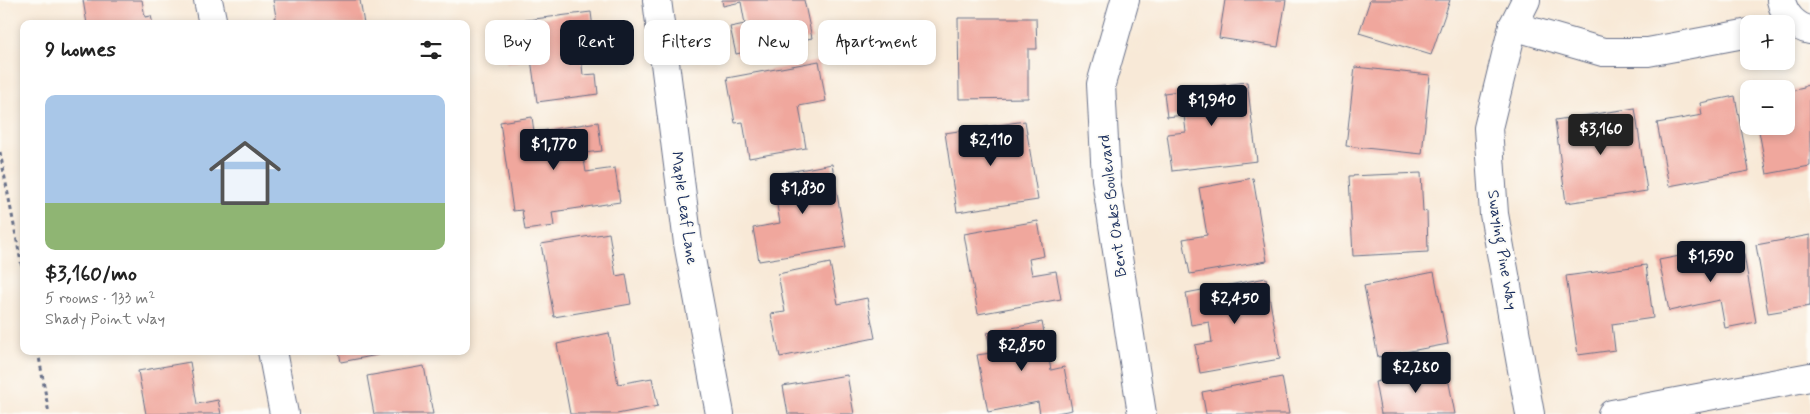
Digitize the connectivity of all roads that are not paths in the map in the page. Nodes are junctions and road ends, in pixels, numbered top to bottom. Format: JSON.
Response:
{"nodes":[{"id":1,"x":208,"y":0,"type":"edge"},
{"id":2,"x":657,"y":0,"type":"edge"},
{"id":3,"x":1125,"y":0,"type":"edge"},
{"id":4,"x":1526,"y":0,"type":"edge"},
{"id":5,"x":211,"y":20,"type":"edge"},
{"id":6,"x":1513,"y":26,"type":"junction"},
{"id":7,"x":1740,"y":35,"type":"edge"},
{"id":8,"x":273,"y":355,"type":"edge"},
{"id":9,"x":1810,"y":377,"type":"edge"},
{"id":10,"x":284,"y":414,"type":"edge"},
{"id":11,"x":720,"y":414,"type":"edge"},
{"id":12,"x":1142,"y":414,"type":"edge"},
{"id":13,"x":1530,"y":414,"type":"edge"},
{"id":14,"x":1612,"y":414,"type":"edge"}],
"edges":[{"from":1,"to":5,"type":"street"},
{"from":2,"to":11,"type":"street","name":"Maple Leaf Lane"},
{"from":3,"to":12,"type":"street","name":"Bent Oaks Boulevard"},
{"from":4,"to":6,"type":"street","name":"Swaying Pine Way"},
{"from":6,"to":7,"type":"street"},
{"from":6,"to":13,"type":"street","name":"Swaying Pine Way"},
{"from":8,"to":10,"type":"street"},
{"from":9,"to":14,"type":"street"}]}
